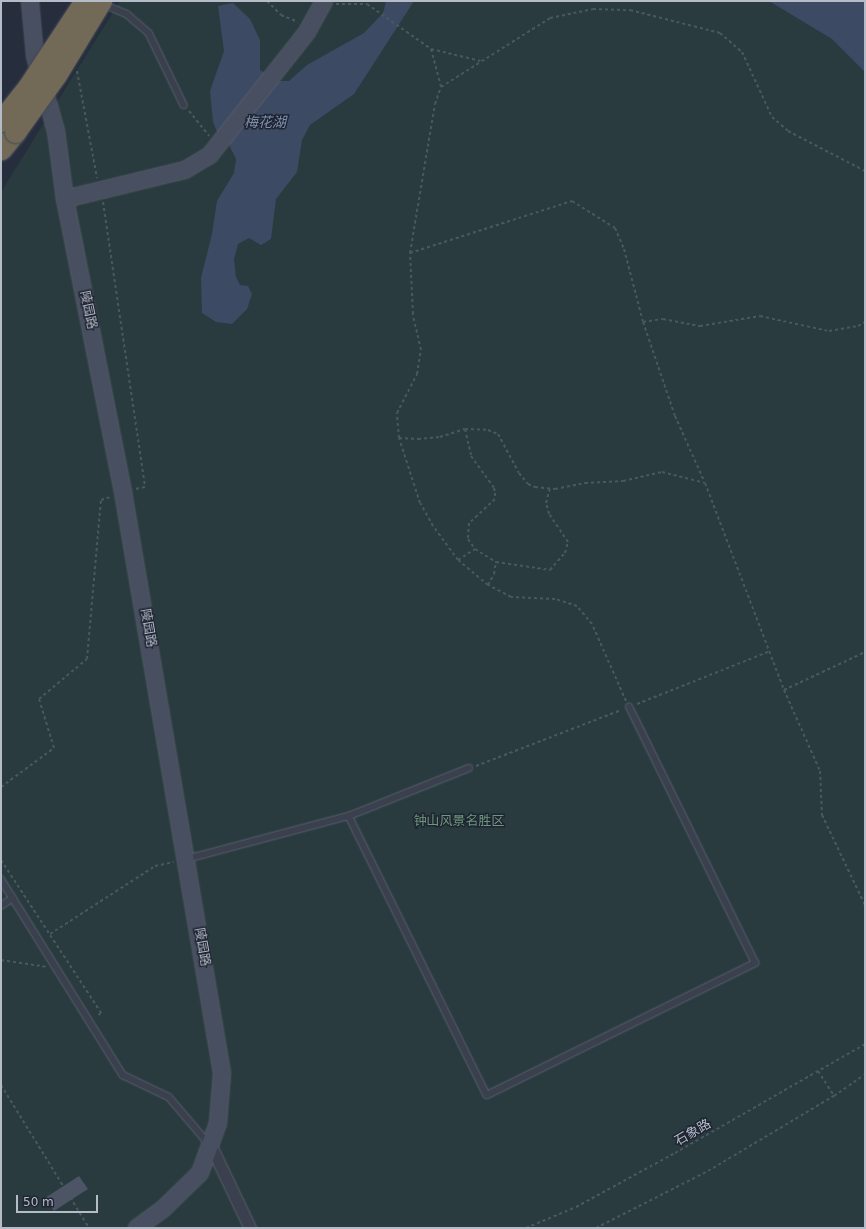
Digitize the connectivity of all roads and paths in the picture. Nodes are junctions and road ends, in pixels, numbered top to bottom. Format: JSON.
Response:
{"nodes":[{"id":1,"x":30,"y":1,"type":"edge"},
{"id":2,"x":96,"y":1,"type":"edge"},
{"id":3,"x":267,"y":1,"type":"edge"},
{"id":4,"x":324,"y":3,"type":"edge"},
{"id":5,"x":304,"y":25,"type":"dead end"},
{"id":6,"x":74,"y":42,"type":"junction"},
{"id":7,"x":431,"y":49,"type":"junction"},
{"id":8,"x":35,"y":56,"type":"junction"},
{"id":9,"x":481,"y":61,"type":"junction"},
{"id":10,"x":441,"y":87,"type":"junction"},
{"id":11,"x":184,"y":105,"type":"joint"},
{"id":12,"x":8,"y":127,"type":"edge"},
{"id":13,"x":216,"y":144,"type":"junction"},
{"id":14,"x":1,"y":148,"type":"edge"},
{"id":15,"x":865,"y":171,"type":"edge"},
{"id":16,"x":100,"y":190,"type":"junction"},
{"id":17,"x":65,"y":199,"type":"junction"},
{"id":18,"x":410,"y":253,"type":"junction"},
{"id":19,"x":643,"y":322,"type":"junction"},
{"id":20,"x":865,"y":322,"type":"edge"},
{"id":21,"x":465,"y":429,"type":"junction"},
{"id":22,"x":399,"y":438,"type":"junction"},
{"id":23,"x":705,"y":483,"type":"junction"},
{"id":24,"x":550,"y":488,"type":"junction"},
{"id":25,"x":124,"y":492,"type":"junction"},
{"id":26,"x":475,"y":549,"type":"junction"},
{"id":27,"x":458,"y":560,"type":"junction"},
{"id":28,"x":496,"y":562,"type":"junction"},
{"id":29,"x":488,"y":585,"type":"junction"},
{"id":30,"x":769,"y":652,"type":"junction"},
{"id":31,"x":865,"y":652,"type":"edge"},
{"id":32,"x":784,"y":690,"type":"junction"},
{"id":33,"x":629,"y":707,"type":"junction"},
{"id":34,"x":469,"y":768,"type":"joint"},
{"id":35,"x":1,"y":787,"type":"edge"},
{"id":36,"x":348,"y":816,"type":"junction"},
{"id":37,"x":187,"y":859,"type":"junction"},
{"id":38,"x":1,"y":860,"type":"edge"},
{"id":39,"x":1,"y":879,"type":"edge"},
{"id":40,"x":13,"y":898,"type":"junction"},
{"id":41,"x":865,"y":905,"type":"edge"},
{"id":42,"x":1,"y":906,"type":"edge"},
{"id":43,"x":50,"y":934,"type":"junction"},
{"id":44,"x":1,"y":960,"type":"edge"},
{"id":45,"x":57,"y":968,"type":"junction"},
{"id":46,"x":74,"y":971,"type":"junction"},
{"id":47,"x":90,"y":1021,"type":"junction"},
{"id":48,"x":865,"y":1044,"type":"edge"},
{"id":49,"x":818,"y":1071,"type":"junction"},
{"id":50,"x":865,"y":1074,"type":"edge"},
{"id":51,"x":1,"y":1086,"type":"edge"},
{"id":52,"x":834,"y":1096,"type":"junction"},
{"id":53,"x":211,"y":1146,"type":"junction"},
{"id":54,"x":89,"y":1228,"type":"edge"},
{"id":55,"x":136,"y":1228,"type":"edge"},
{"id":56,"x":250,"y":1228,"type":"edge"},
{"id":57,"x":526,"y":1228,"type":"edge"},
{"id":58,"x":596,"y":1228,"type":"edge"}],
"edges":[{"from":1,"to":8,"type":"street","name":"陵园路"},
{"from":2,"to":6,"type":"street"},
{"from":2,"to":11,"type":"lane"},
{"from":2,"to":12,"type":"highway","bridge":true},
{"from":3,"to":5,"type":"path"},
{"from":4,"to":7,"type":"path"},
{"from":4,"to":13,"type":"street"},
{"from":6,"to":8,"type":"street"},
{"from":6,"to":16,"type":"path"},
{"from":7,"to":9,"type":"path"},
{"from":7,"to":10,"type":"path"},
{"from":8,"to":17,"type":"street","name":"陵园路"},
{"from":9,"to":10,"type":"path"},
{"from":9,"to":15,"type":"path"},
{"from":10,"to":18,"type":"path"},
{"from":11,"to":13,"type":"path"},
{"from":12,"to":14,"type":"highway"},
{"from":13,"to":16,"type":"street"},
{"from":16,"to":17,"type":"street"},
{"from":16,"to":25,"type":"path"},
{"from":17,"to":25,"type":"street","name":"陵园路"},
{"from":18,"to":19,"type":"path"},
{"from":18,"to":22,"type":"path"},
{"from":19,"to":20,"type":"path"},
{"from":19,"to":23,"type":"path"},
{"from":21,"to":22,"type":"path"},
{"from":21,"to":24,"type":"path"},
{"from":21,"to":26,"type":"path"},
{"from":22,"to":27,"type":"path"},
{"from":23,"to":24,"type":"path"},
{"from":23,"to":30,"type":"path"},
{"from":24,"to":28,"type":"path"},
{"from":25,"to":35,"type":"path"},
{"from":25,"to":37,"type":"street","name":"陵园路"},
{"from":26,"to":27,"type":"path"},
{"from":26,"to":28,"type":"path"},
{"from":27,"to":29,"type":"path"},
{"from":28,"to":29,"type":"path"},
{"from":29,"to":33,"type":"path"},
{"from":30,"to":32,"type":"path"},
{"from":30,"to":33,"type":"path"},
{"from":31,"to":32,"type":"path"},
{"from":32,"to":41,"type":"path"},
{"from":33,"to":34,"type":"path"},
{"from":33,"to":36,"type":"lane"},
{"from":34,"to":36,"type":"lane"},
{"from":36,"to":37,"type":"lane"},
{"from":37,"to":43,"type":"path"},
{"from":37,"to":53,"type":"street","name":"陵园路"},
{"from":38,"to":43,"type":"path"},
{"from":39,"to":40,"type":"lane"},
{"from":40,"to":42,"type":"lane"},
{"from":40,"to":45,"type":"lane"},
{"from":43,"to":46,"type":"path"},
{"from":44,"to":45,"type":"path"},
{"from":45,"to":46,"type":"path"},
{"from":45,"to":47,"type":"lane"},
{"from":46,"to":47,"type":"path"},
{"from":47,"to":53,"type":"lane"},
{"from":48,"to":49,"type":"path","name":"石象路"},
{"from":49,"to":52,"type":"path"},
{"from":49,"to":57,"type":"path","name":"石象路"},
{"from":50,"to":52,"type":"path"},
{"from":51,"to":54,"type":"path"},
{"from":52,"to":58,"type":"path"},
{"from":53,"to":55,"type":"street","name":"陵园路"},
{"from":53,"to":56,"type":"street"}]}
